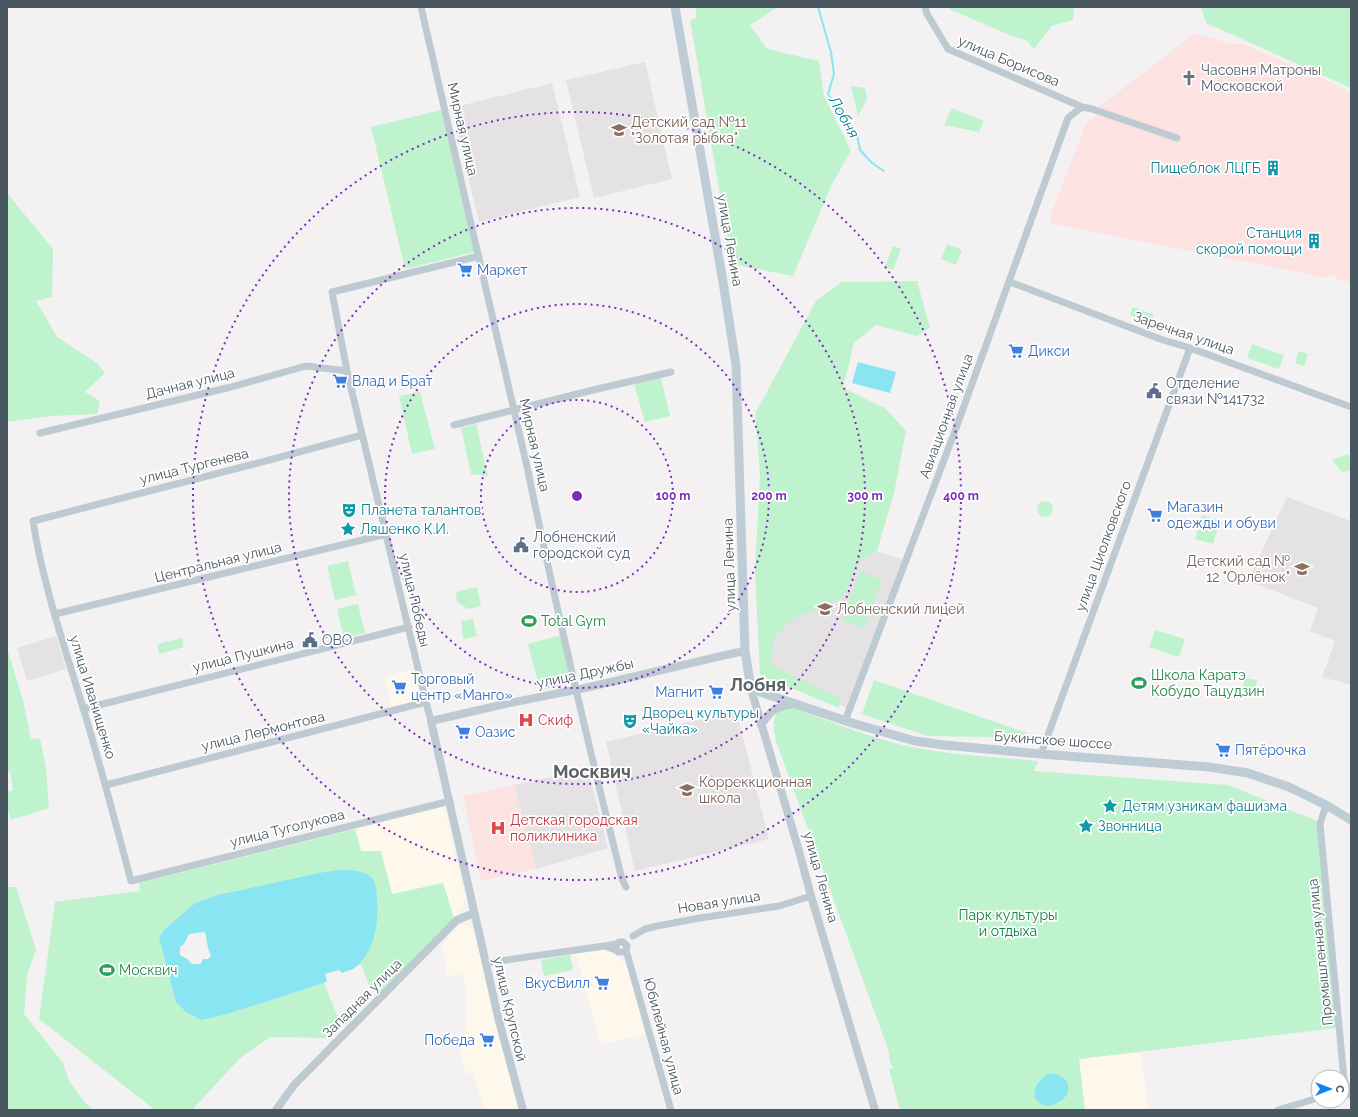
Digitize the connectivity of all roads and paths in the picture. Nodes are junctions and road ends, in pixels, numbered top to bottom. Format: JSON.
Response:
{"nodes":[{"id":1,"x":421,"y":7,"type":"edge"},
{"id":2,"x":675,"y":7,"type":"edge"},
{"id":3,"x":925,"y":7,"type":"edge"},
{"id":4,"x":1082,"y":107,"type":"junction"},
{"id":5,"x":1177,"y":138,"type":"dead end"},
{"id":6,"x":478,"y":256,"type":"junction"},
{"id":7,"x":1010,"y":282,"type":"junction"},
{"id":8,"x":1190,"y":348,"type":"junction"},
{"id":9,"x":347,"y":371,"type":"junction"},
{"id":10,"x":671,"y":372,"type":"dead end"},
{"id":11,"x":1351,"y":407,"type":"edge"},
{"id":12,"x":514,"y":410,"type":"junction"},
{"id":13,"x":454,"y":425,"type":"dead end"},
{"id":14,"x":40,"y":432,"type":"dead end"},
{"id":15,"x":362,"y":435,"type":"junction"},
{"id":16,"x":33,"y":520,"type":"joint"},
{"id":17,"x":387,"y":534,"type":"junction"},
{"id":18,"x":55,"y":614,"type":"junction"},
{"id":19,"x":409,"y":627,"type":"junction"},
{"id":20,"x":745,"y":651,"type":"junction"},
{"id":21,"x":751,"y":689,"type":"junction"},
{"id":22,"x":576,"y":690,"type":"junction"},
{"id":23,"x":426,"y":702,"type":"junction"},
{"id":24,"x":795,"y":704,"type":"junction"},
{"id":25,"x":83,"y":709,"type":"junction"},
{"id":26,"x":846,"y":720,"type":"junction"},
{"id":27,"x":431,"y":721,"type":"junction"},
{"id":28,"x":761,"y":725,"type":"junction"},
{"id":29,"x":1041,"y":754,"type":"junction"},
{"id":30,"x":106,"y":785,"type":"junction"},
{"id":31,"x":450,"y":801,"type":"junction"},
{"id":32,"x":1326,"y":805,"type":"junction"},
{"id":33,"x":1351,"y":820,"type":"edge"},
{"id":34,"x":131,"y":881,"type":"joint"},
{"id":35,"x":626,"y":887,"type":"dead end"},
{"id":36,"x":811,"y":896,"type":"junction"},
{"id":37,"x":474,"y":913,"type":"junction"},
{"id":38,"x":621,"y":947,"type":"junction"},
{"id":39,"x":486,"y":963,"type":"junction"},
{"id":40,"x":1342,"y":1069,"type":"edge"},
{"id":41,"x":1310,"y":1100,"type":"edge"},
{"id":42,"x":276,"y":1110,"type":"edge"},
{"id":43,"x":523,"y":1110,"type":"edge"},
{"id":44,"x":670,"y":1110,"type":"edge"},
{"id":45,"x":875,"y":1110,"type":"edge"},
{"id":46,"x":1278,"y":1110,"type":"edge"}],
"edges":[{"from":1,"to":6,"type":"street","name":"Мирная улица"},
{"from":2,"to":20,"type":"main road","name":"улица Ленина"},
{"from":3,"to":4,"type":"street","name":"улица Борисова"},
{"from":4,"to":5,"type":"street","name":"улица Борисова"},
{"from":4,"to":7,"type":"street","name":"Авиационная улица"},
{"from":6,"to":9,"type":"street","name":"улица Победы"},
{"from":6,"to":12,"type":"street","name":"Мирная улица"},
{"from":7,"to":8,"type":"street","name":"Заречная улица"},
{"from":7,"to":26,"type":"street","name":"Авиационная улица"},
{"from":8,"to":11,"type":"street","name":"Заречная улица"},
{"from":8,"to":29,"type":"street","name":"улица Циолковского"},
{"from":9,"to":14,"type":"street","name":"Дачная улица"},
{"from":9,"to":15,"type":"street","name":"улица Победы"},
{"from":10,"to":12,"type":"street"},
{"from":12,"to":13,"type":"street"},
{"from":12,"to":22,"type":"street","name":"Мирная улица"},
{"from":15,"to":16,"type":"street","name":"улица Тургенева"},
{"from":15,"to":17,"type":"street","name":"улица Победы"},
{"from":16,"to":18,"type":"street","name":"улица Иванищенко"},
{"from":17,"to":18,"type":"street","name":"Центральная улица"},
{"from":17,"to":19,"type":"street","name":"улица Победы"},
{"from":18,"to":25,"type":"street","name":"улица Иванищенко"},
{"from":19,"to":23,"type":"street","name":"улица Победы"},
{"from":19,"to":25,"type":"street","name":"улица Пушкина"},
{"from":20,"to":21,"type":"main road","name":"улица Ленина"},
{"from":20,"to":22,"type":"street","name":"улица Дружбы"},
{"from":21,"to":24,"type":"main road","name":"Букинское шоссе"},
{"from":21,"to":28,"type":"street","name":"улица Ленина"},
{"from":22,"to":27,"type":"street","name":"улица Дружбы"},
{"from":22,"to":35,"type":"street","name":"Мирная улица"},
{"from":23,"to":27,"type":"street","name":"улица Победы"},
{"from":23,"to":30,"type":"street","name":"улица Лермонтова"},
{"from":24,"to":26,"type":"main road","name":"Букинское шоссе"},
{"from":24,"to":28,"type":"street"},
{"from":25,"to":30,"type":"street","name":"улица Иванищенко"},
{"from":26,"to":29,"type":"main road","name":"Букинское шоссе"},
{"from":27,"to":31,"type":"street","name":"улица Победы"},
{"from":28,"to":36,"type":"street","name":"улица Ленина"},
{"from":29,"to":32,"type":"main road","name":"Букинское шоссе"},
{"from":30,"to":34,"type":"street","name":"улица Иванищенко"},
{"from":31,"to":34,"type":"street","name":"улица Туголукова"},
{"from":31,"to":37,"type":"street","name":"улица Победы"},
{"from":32,"to":33,"type":"main road","name":"Букинское шоссе"},
{"from":32,"to":40,"type":"street","name":"Промышленная улица"},
{"from":36,"to":38,"type":"street","name":"Новая улица"},
{"from":36,"to":45,"type":"street","name":"улица Ленина"},
{"from":37,"to":39,"type":"street","name":"улица Крупской"},
{"from":37,"to":42,"type":"street","name":"Западная улица"},
{"from":38,"to":39,"type":"street"},
{"from":38,"to":44,"type":"street","name":"Юбилейная улица"},
{"from":39,"to":43,"type":"street","name":"улица Крупской"},
{"from":41,"to":46,"type":"street"}]}
